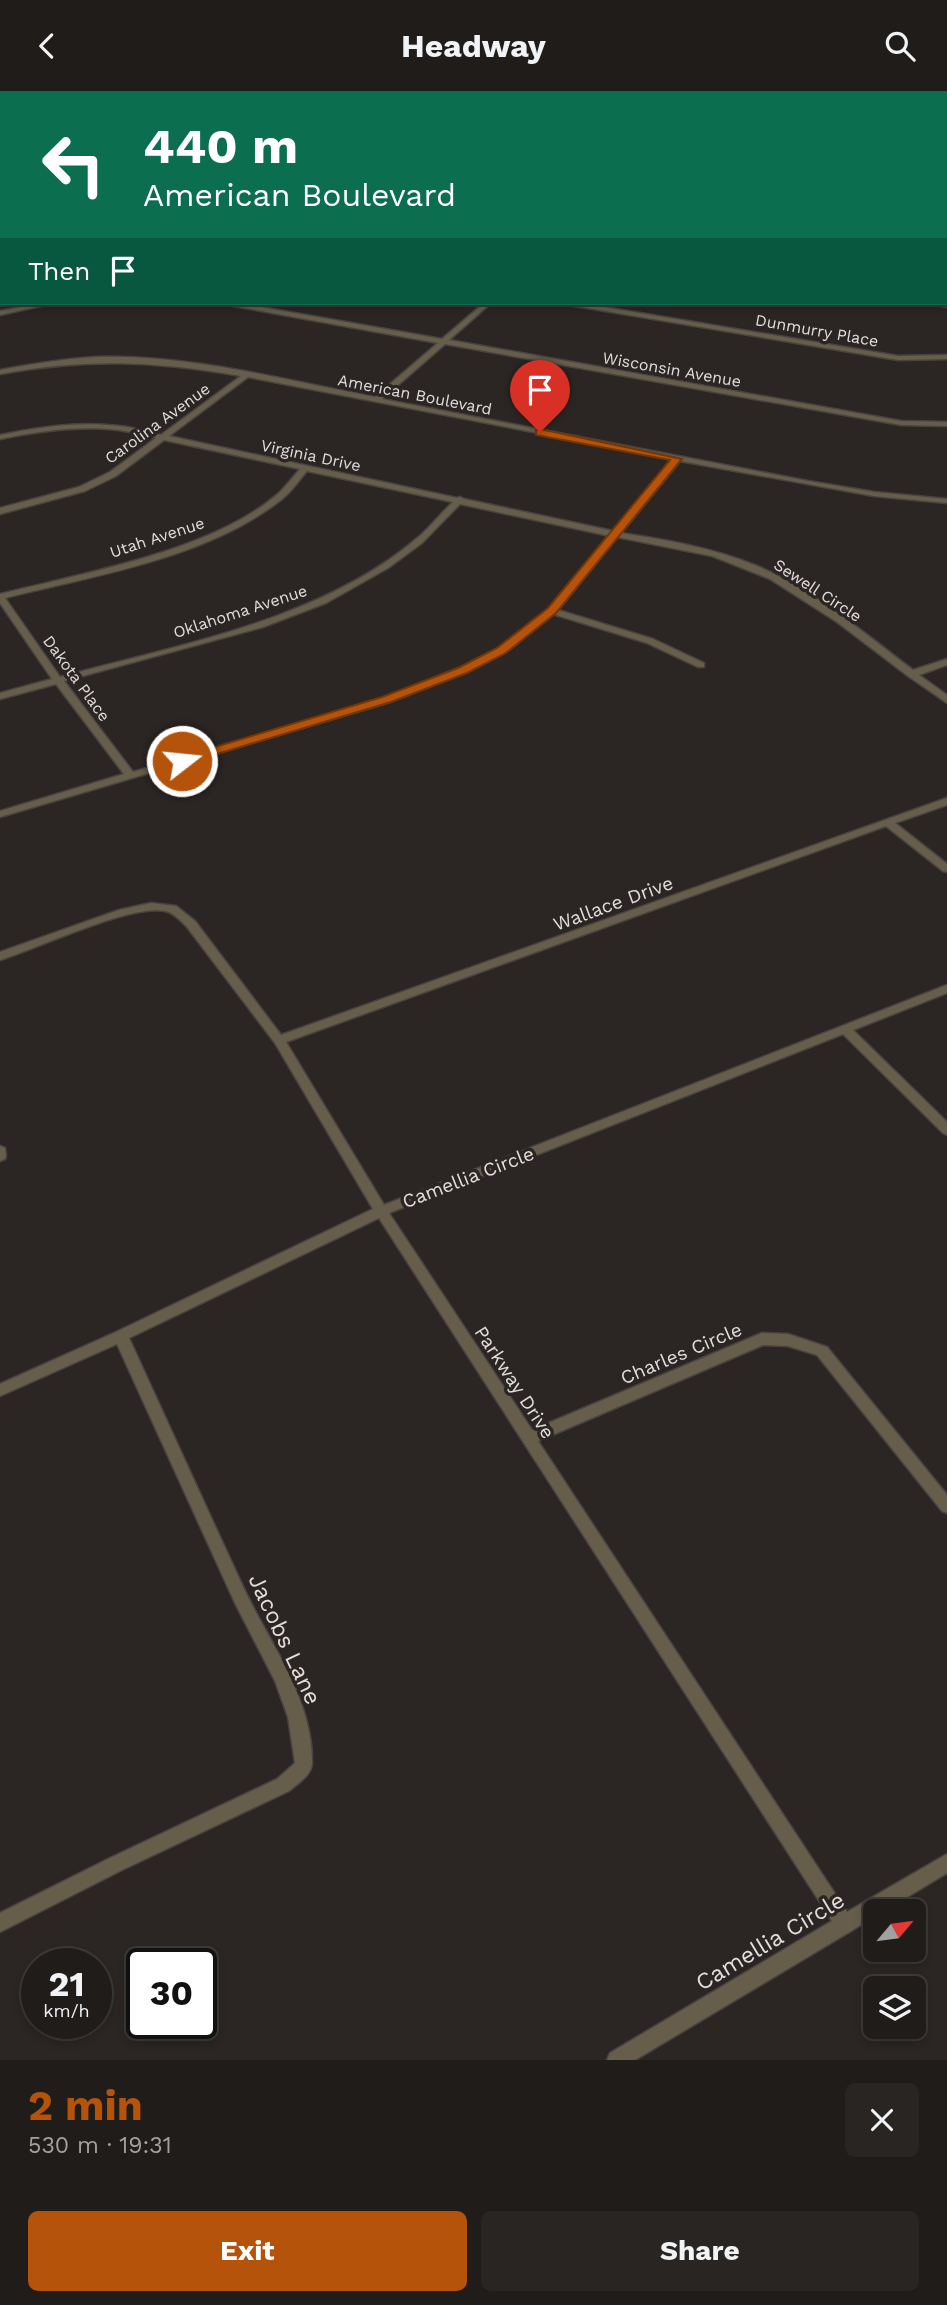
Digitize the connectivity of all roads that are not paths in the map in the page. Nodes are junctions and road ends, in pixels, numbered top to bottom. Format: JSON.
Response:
{"nodes":[{"id":1,"x":239,"y":305,"type":"edge"},
{"id":2,"x":486,"y":305,"type":"edge"},
{"id":3,"x":603,"y":305,"type":"edge"},
{"id":4,"x":16,"y":306,"type":"edge"},
{"id":5,"x":0,"y":313,"type":"edge"},
{"id":6,"x":441,"y":342,"type":"junction"},
{"id":7,"x":947,"y":358,"type":"edge"},
{"id":8,"x":0,"y":372,"type":"edge"},
{"id":9,"x":247,"y":375,"type":"junction"},
{"id":10,"x":375,"y":401,"type":"junction"},
{"id":11,"x":947,"y":425,"type":"edge"},
{"id":12,"x":0,"y":437,"type":"edge"},
{"id":13,"x":164,"y":438,"type":"junction"},
{"id":14,"x":677,"y":459,"type":"junction"},
{"id":15,"x":305,"y":468,"type":"junction"},
{"id":16,"x":460,"y":499,"type":"junction"},
{"id":17,"x":947,"y":501,"type":"edge"},
{"id":18,"x":0,"y":511,"type":"edge"},
{"id":19,"x":614,"y":534,"type":"junction"},
{"id":20,"x":0,"y":597,"type":"edge"},
{"id":21,"x":552,"y":611,"type":"junction"},
{"id":22,"x":947,"y":662,"type":"edge"},
{"id":23,"x":701,"y":665,"type":"dead end"},
{"id":24,"x":911,"y":674,"type":"junction"},
{"id":25,"x":58,"y":680,"type":"junction"},
{"id":26,"x":0,"y":696,"type":"edge"},
{"id":27,"x":947,"y":700,"type":"edge"},
{"id":28,"x":131,"y":776,"type":"junction"},
{"id":29,"x":947,"y":801,"type":"edge"},
{"id":30,"x":0,"y":814,"type":"edge"},
{"id":31,"x":890,"y":824,"type":"junction"},
{"id":32,"x":947,"y":869,"type":"edge"},
{"id":33,"x":0,"y":956,"type":"edge"},
{"id":34,"x":947,"y":989,"type":"edge"},
{"id":35,"x":845,"y":1030,"type":"junction"},
{"id":36,"x":279,"y":1040,"type":"junction"},
{"id":37,"x":947,"y":1130,"type":"edge"},
{"id":38,"x":381,"y":1211,"type":"junction"},
{"id":39,"x":121,"y":1336,"type":"junction"},
{"id":40,"x":0,"y":1390,"type":"edge"},
{"id":41,"x":529,"y":1438,"type":"junction"},
{"id":42,"x":947,"y":1506,"type":"edge"},
{"id":43,"x":947,"y":1863,"type":"edge"},
{"id":44,"x":0,"y":1923,"type":"edge"},
{"id":45,"x":845,"y":1925,"type":"junction"},
{"id":46,"x":617,"y":2060,"type":"edge"}],
"edges":[{"from":1,"to":6,"type":"street","name":"Wisconsin Avenue"},
{"from":2,"to":6,"type":"street"},
{"from":3,"to":7,"type":"street","name":"Dunmurry Place"},
{"from":4,"to":5,"type":"street"},
{"from":6,"to":10,"type":"street"},
{"from":6,"to":11,"type":"street","name":"Wisconsin Avenue"},
{"from":8,"to":9,"type":"street","name":"American Boulevard"},
{"from":9,"to":10,"type":"street","name":"American Boulevard"},
{"from":9,"to":13,"type":"street","name":"Carolina Avenue"},
{"from":10,"to":14,"type":"street","name":"American Boulevard"},
{"from":12,"to":13,"type":"street","name":"Virginia Drive"},
{"from":13,"to":15,"type":"street","name":"Virginia Drive"},
{"from":13,"to":18,"type":"street","name":"Carolina Avenue"},
{"from":14,"to":17,"type":"street","name":"American Boulevard"},
{"from":14,"to":19,"type":"street"},
{"from":15,"to":16,"type":"street","name":"Virginia Drive"},
{"from":15,"to":20,"type":"street","name":"Utah Avenue"},
{"from":16,"to":19,"type":"street","name":"Virginia Drive"},
{"from":16,"to":25,"type":"street","name":"Oklahoma Avenue"},
{"from":19,"to":21,"type":"street"},
{"from":19,"to":24,"type":"street","name":"Sewell Circle"},
{"from":20,"to":25,"type":"street","name":"Dakota Place"},
{"from":21,"to":23,"type":"street"},
{"from":21,"to":28,"type":"street"},
{"from":22,"to":24,"type":"street"},
{"from":24,"to":27,"type":"street","name":"Sewell Circle"},
{"from":25,"to":26,"type":"street","name":"Oklahoma Avenue"},
{"from":25,"to":28,"type":"street","name":"Dakota Place"},
{"from":28,"to":30,"type":"street"},
{"from":29,"to":31,"type":"street"},
{"from":31,"to":32,"type":"street"},
{"from":31,"to":36,"type":"street","name":"Wallace Drive"},
{"from":33,"to":36,"type":"street","name":"Parkway Drive"},
{"from":34,"to":35,"type":"street","name":"Camellia Circle"},
{"from":35,"to":37,"type":"street"},
{"from":35,"to":38,"type":"street","name":"Camellia Circle"},
{"from":36,"to":38,"type":"street","name":"Parkway Drive"},
{"from":38,"to":39,"type":"street","name":"Camellia Circle"},
{"from":38,"to":41,"type":"street","name":"Parkway Drive"},
{"from":39,"to":40,"type":"street","name":"Camellia Circle"},
{"from":39,"to":44,"type":"street","name":"Jacobs Lane"},
{"from":41,"to":42,"type":"street","name":"Charles Circle"},
{"from":41,"to":45,"type":"street","name":"Parkway Drive"},
{"from":43,"to":45,"type":"street","name":"Camellia Circle"},
{"from":45,"to":46,"type":"street","name":"Camellia Circle"}]}
